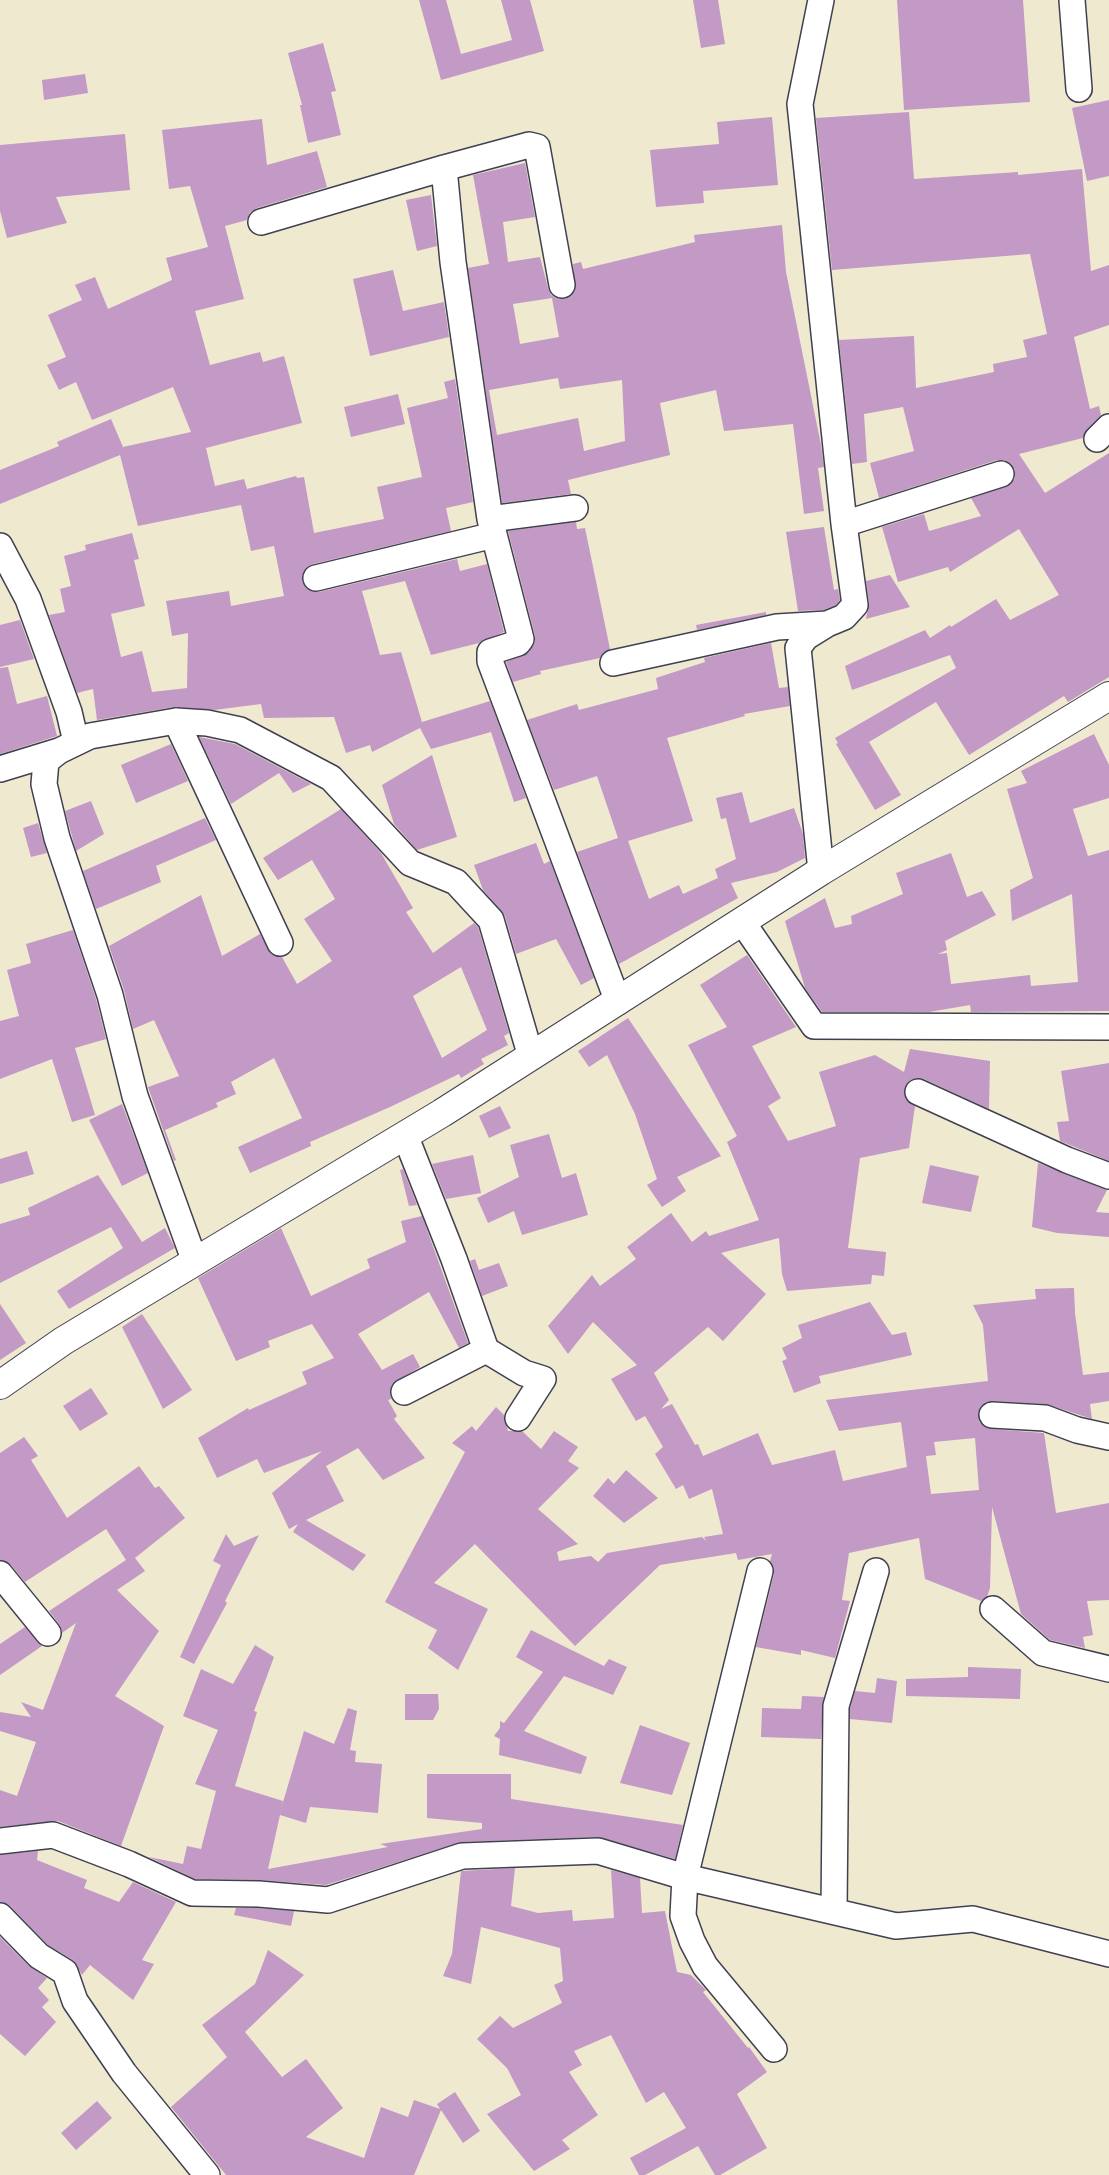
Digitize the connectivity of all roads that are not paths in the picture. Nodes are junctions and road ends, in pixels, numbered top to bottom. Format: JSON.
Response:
{"nodes":[{"id":1,"x":821,"y":0,"type":"edge"},
{"id":2,"x":1072,"y":0,"type":"edge"},
{"id":3,"x":1079,"y":89,"type":"dead end"},
{"id":4,"x":444,"y":168,"type":"junction"},
{"id":5,"x":261,"y":222,"type":"dead end"},
{"id":6,"x":562,"y":285,"type":"dead end"},
{"id":7,"x":1001,"y":474,"type":"dead end"},
{"id":8,"x":575,"y":508,"type":"dead end"},
{"id":9,"x":844,"y":524,"type":"junction"},
{"id":10,"x":492,"y":527,"type":"junction"},
{"id":11,"x":0,"y":546,"type":"edge"},
{"id":12,"x":316,"y":578,"type":"dead end"},
{"id":13,"x":827,"y":624,"type":"junction"},
{"id":14,"x":613,"y":662,"type":"dead end"},
{"id":15,"x":1109,"y":696,"type":"edge"},
{"id":16,"x":176,"y":721,"type":"junction"},
{"id":17,"x":68,"y":746,"type":"junction"},
{"id":18,"x":0,"y":769,"type":"edge"},
{"id":19,"x":821,"y":871,"type":"junction"},
{"id":20,"x":743,"y":923,"type":"junction"},
{"id":21,"x":280,"y":942,"type":"dead end"},
{"id":22,"x":618,"y":1002,"type":"junction"},
{"id":23,"x":1109,"y":1027,"type":"edge"},
{"id":24,"x":531,"y":1057,"type":"junction"},
{"id":25,"x":918,"y":1092,"type":"dead end"},
{"id":26,"x":405,"y":1135,"type":"junction"},
{"id":27,"x":1109,"y":1176,"type":"edge"},
{"id":28,"x":195,"y":1262,"type":"junction"},
{"id":29,"x":486,"y":1350,"type":"junction"},
{"id":30,"x":0,"y":1386,"type":"edge"},
{"id":31,"x":404,"y":1392,"type":"dead end"},
{"id":32,"x":992,"y":1415,"type":"dead end"},
{"id":33,"x":518,"y":1418,"type":"dead end"},
{"id":34,"x":1109,"y":1437,"type":"edge"},
{"id":35,"x":760,"y":1571,"type":"dead end"},
{"id":36,"x":876,"y":1571,"type":"dead end"},
{"id":37,"x":0,"y":1574,"type":"edge"},
{"id":38,"x":993,"y":1609,"type":"dead end"},
{"id":39,"x":48,"y":1633,"type":"dead end"},
{"id":40,"x":1109,"y":1669,"type":"edge"},
{"id":41,"x":0,"y":1841,"type":"edge"},
{"id":42,"x":685,"y":1877,"type":"junction"},
{"id":43,"x":834,"y":1911,"type":"junction"},
{"id":44,"x":0,"y":1916,"type":"edge"},
{"id":45,"x":1109,"y":1954,"type":"edge"},
{"id":46,"x":774,"y":2049,"type":"dead end"},
{"id":47,"x":207,"y":2175,"type":"edge"}],
"edges":[{"from":1,"to":9,"type":"street"},
{"from":2,"to":3,"type":"street"},
{"from":4,"to":5,"type":"street"},
{"from":4,"to":6,"type":"street"},
{"from":4,"to":10,"type":"street"},
{"from":7,"to":9,"type":"street"},
{"from":8,"to":10,"type":"street"},
{"from":9,"to":13,"type":"street"},
{"from":10,"to":12,"type":"street"},
{"from":10,"to":22,"type":"street"},
{"from":11,"to":17,"type":"street"},
{"from":13,"to":14,"type":"street"},
{"from":13,"to":19,"type":"street"},
{"from":15,"to":19,"type":"street"},
{"from":16,"to":17,"type":"street"},
{"from":16,"to":21,"type":"street"},
{"from":16,"to":24,"type":"street"},
{"from":17,"to":18,"type":"street"},
{"from":17,"to":28,"type":"street"},
{"from":19,"to":20,"type":"street"},
{"from":20,"to":22,"type":"street"},
{"from":20,"to":23,"type":"street"},
{"from":22,"to":24,"type":"street"},
{"from":24,"to":26,"type":"street"},
{"from":25,"to":27,"type":"street"},
{"from":26,"to":28,"type":"street"},
{"from":26,"to":29,"type":"street"},
{"from":28,"to":30,"type":"street"},
{"from":29,"to":31,"type":"street"},
{"from":29,"to":33,"type":"street"},
{"from":32,"to":34,"type":"street"},
{"from":35,"to":42,"type":"street"},
{"from":36,"to":43,"type":"street"},
{"from":37,"to":39,"type":"street"},
{"from":38,"to":40,"type":"street"},
{"from":41,"to":42,"type":"street"},
{"from":42,"to":43,"type":"street"},
{"from":42,"to":46,"type":"street"},
{"from":43,"to":45,"type":"street"},
{"from":44,"to":47,"type":"street"}]}
